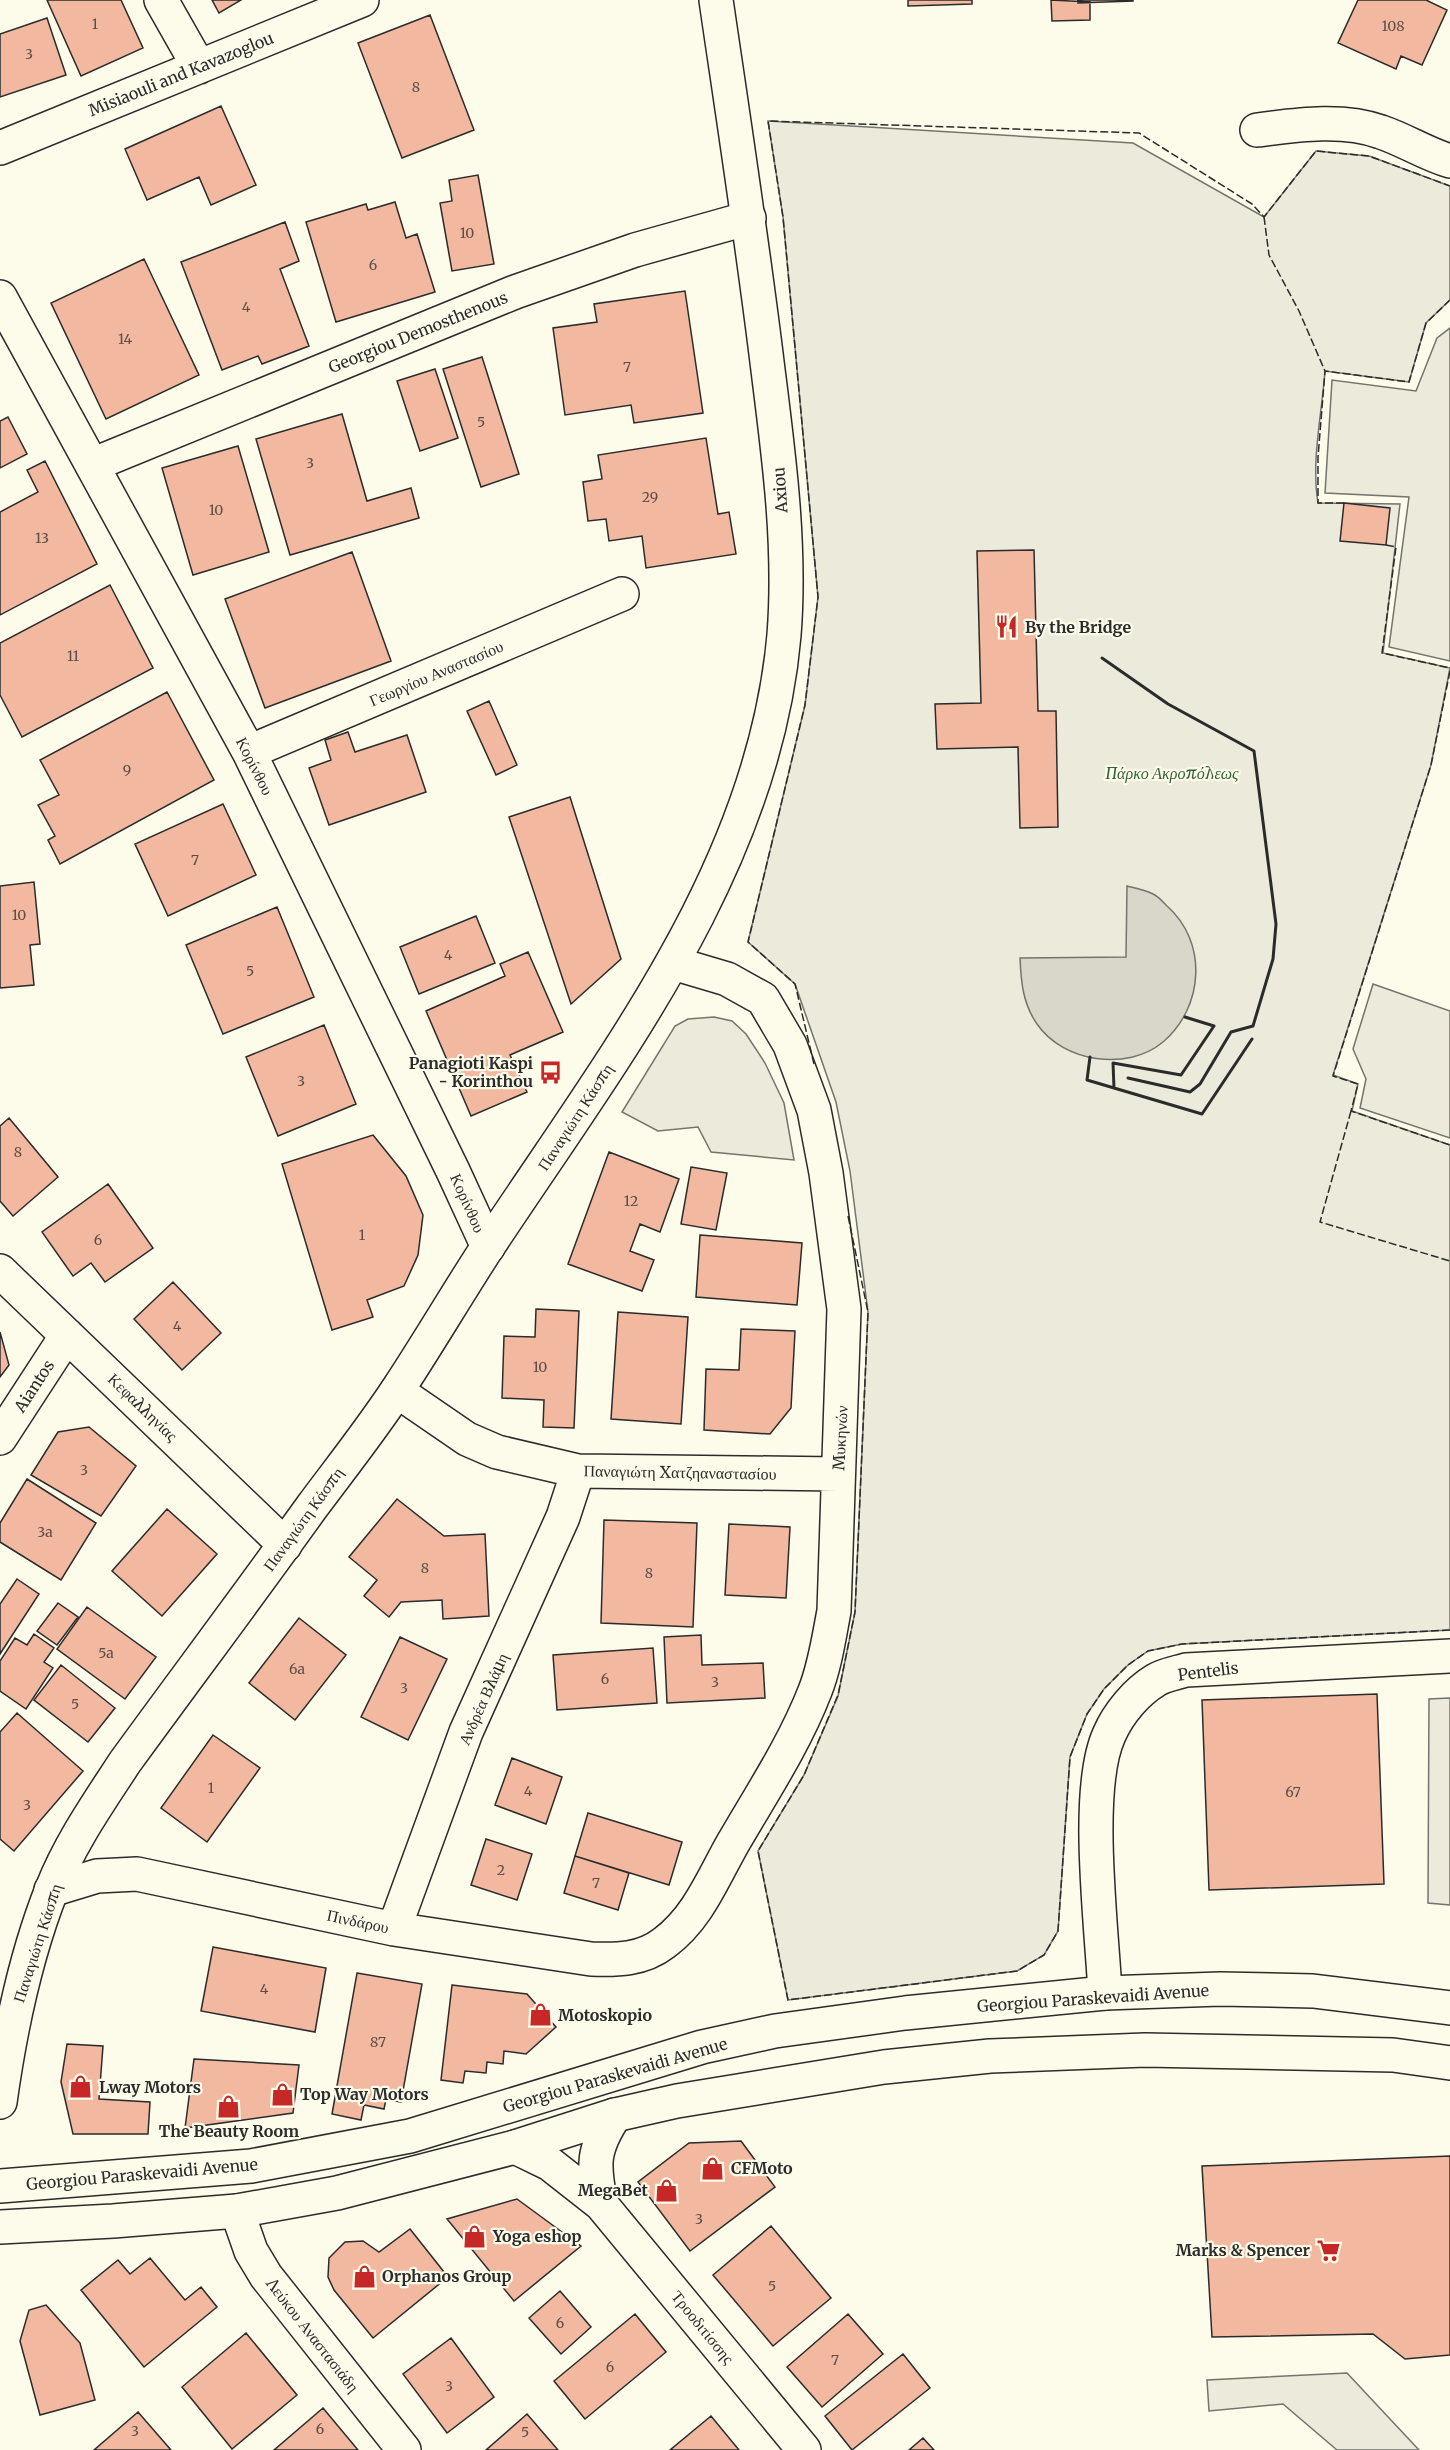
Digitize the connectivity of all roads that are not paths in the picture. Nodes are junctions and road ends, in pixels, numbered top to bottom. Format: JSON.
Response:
{"nodes":[{"id":1,"x":161,"y":0,"type":"edge"},
{"id":2,"x":362,"y":0,"type":"edge"},
{"id":3,"x":716,"y":0,"type":"edge"},
{"id":4,"x":199,"y":67,"type":"junction"},
{"id":5,"x":1257,"y":130,"type":"dead end"},
{"id":6,"x":0,"y":148,"type":"edge"},
{"id":7,"x":1450,"y":161,"type":"edge"},
{"id":8,"x":749,"y":218,"type":"junction"},
{"id":9,"x":0,"y":297,"type":"edge"},
{"id":10,"x":92,"y":465,"type":"junction"},
{"id":11,"x":622,"y":594,"type":"dead end"},
{"id":12,"x":249,"y":752,"type":"junction"},
{"id":13,"x":673,"y":963,"type":"junction"},
{"id":14,"x":488,"y":1247,"type":"junction"},
{"id":15,"x":0,"y":1271,"type":"edge"},
{"id":16,"x":67,"y":1335,"type":"junction"},
{"id":17,"x":396,"y":1391,"type":"junction"},
{"id":18,"x":0,"y":1438,"type":"edge"},
{"id":19,"x":578,"y":1471,"type":"junction"},
{"id":20,"x":838,"y":1474,"type":"junction"},
{"id":21,"x":285,"y":1545,"type":"junction"},
{"id":22,"x":1450,"y":1656,"type":"edge"},
{"id":23,"x":51,"y":1890,"type":"junction"},
{"id":24,"x":394,"y":1929,"type":"junction"},
{"id":25,"x":665,"y":1943,"type":"joint"},
{"id":26,"x":1105,"y":1993,"type":"junction"},
{"id":27,"x":1450,"y":2008,"type":"edge"},
{"id":28,"x":1450,"y":2063,"type":"edge"},
{"id":29,"x":0,"y":2102,"type":"edge"},
{"id":30,"x":615,"y":2115,"type":"junction"},
{"id":31,"x":515,"y":2147,"type":"junction"},
{"id":32,"x":0,"y":2186,"type":"edge"},
{"id":33,"x":601,"y":2204,"type":"junction"},
{"id":34,"x":237,"y":2211,"type":"junction"},
{"id":35,"x":0,"y":2227,"type":"edge"},
{"id":36,"x":404,"y":2450,"type":"edge"},
{"id":37,"x":804,"y":2450,"type":"edge"}],
"edges":[{"from":1,"to":4,"type":"street"},
{"from":2,"to":4,"type":"street","name":"Misiaouli and Kavazoglou"},
{"from":3,"to":8,"type":"street","name":"Axiou"},
{"from":4,"to":6,"type":"street","name":"Misiaouli and Kavazoglou"},
{"from":5,"to":7,"type":"street"},
{"from":8,"to":10,"type":"street","name":"Georgiou Demosthenous"},
{"from":8,"to":13,"type":"street","name":"Axiou"},
{"from":9,"to":10,"type":"street","name":"Κορίνθου"},
{"from":10,"to":12,"type":"street","name":"Κορίνθου"},
{"from":11,"to":12,"type":"street","name":"Γεωργίου Αναστασίου"},
{"from":12,"to":14,"type":"street","name":"Κορίνθου"},
{"from":13,"to":14,"type":"street","name":"Παναγιώτη Κάσπη"},
{"from":13,"to":20,"type":"street","name":"Μυκηνών"},
{"from":14,"to":17,"type":"street","name":"Παναγιώτη Κάσπη"},
{"from":15,"to":16,"type":"street","name":"Κεφαλληνίας"},
{"from":16,"to":18,"type":"street","name":"Aiantos"},
{"from":16,"to":21,"type":"street","name":"Κεφαλληνίας"},
{"from":17,"to":19,"type":"street","name":"Παναγιώτη Χατζηαναστασίου"},
{"from":17,"to":21,"type":"street","name":"Παναγιώτη Κάσπη"},
{"from":19,"to":20,"type":"street","name":"Παναγιώτη Χατζηαναστασίου"},
{"from":19,"to":24,"type":"street","name":"Ανδρέα Βλάμη"},
{"from":20,"to":25,"type":"street","name":"Μυκηνών"},
{"from":21,"to":23,"type":"street","name":"Παναγιώτη Κάσπη"},
{"from":22,"to":26,"type":"street","name":"Pentelis"},
{"from":23,"to":24,"type":"street","name":"Πινδάρου"},
{"from":23,"to":29,"type":"street","name":"Παναγιώτη Κάσπη"},
{"from":24,"to":25,"type":"street","name":"Πινδάρου"},
{"from":26,"to":27,"type":"street","name":"Georgiou Paraskevaidi Avenue"},
{"from":26,"to":32,"type":"street","name":"Georgiou Paraskevaidi Avenue"},
{"from":28,"to":30,"type":"street"},
{"from":30,"to":31,"type":"street"},
{"from":30,"to":33,"type":"street"},
{"from":31,"to":33,"type":"street","name":"Τροοδιτίσσης"},
{"from":31,"to":34,"type":"street"},
{"from":33,"to":37,"type":"street","name":"Τροοδιτίσσης"},
{"from":34,"to":35,"type":"street"},
{"from":34,"to":36,"type":"street","name":"Λεύκου Αναστασιάδη"}]}
